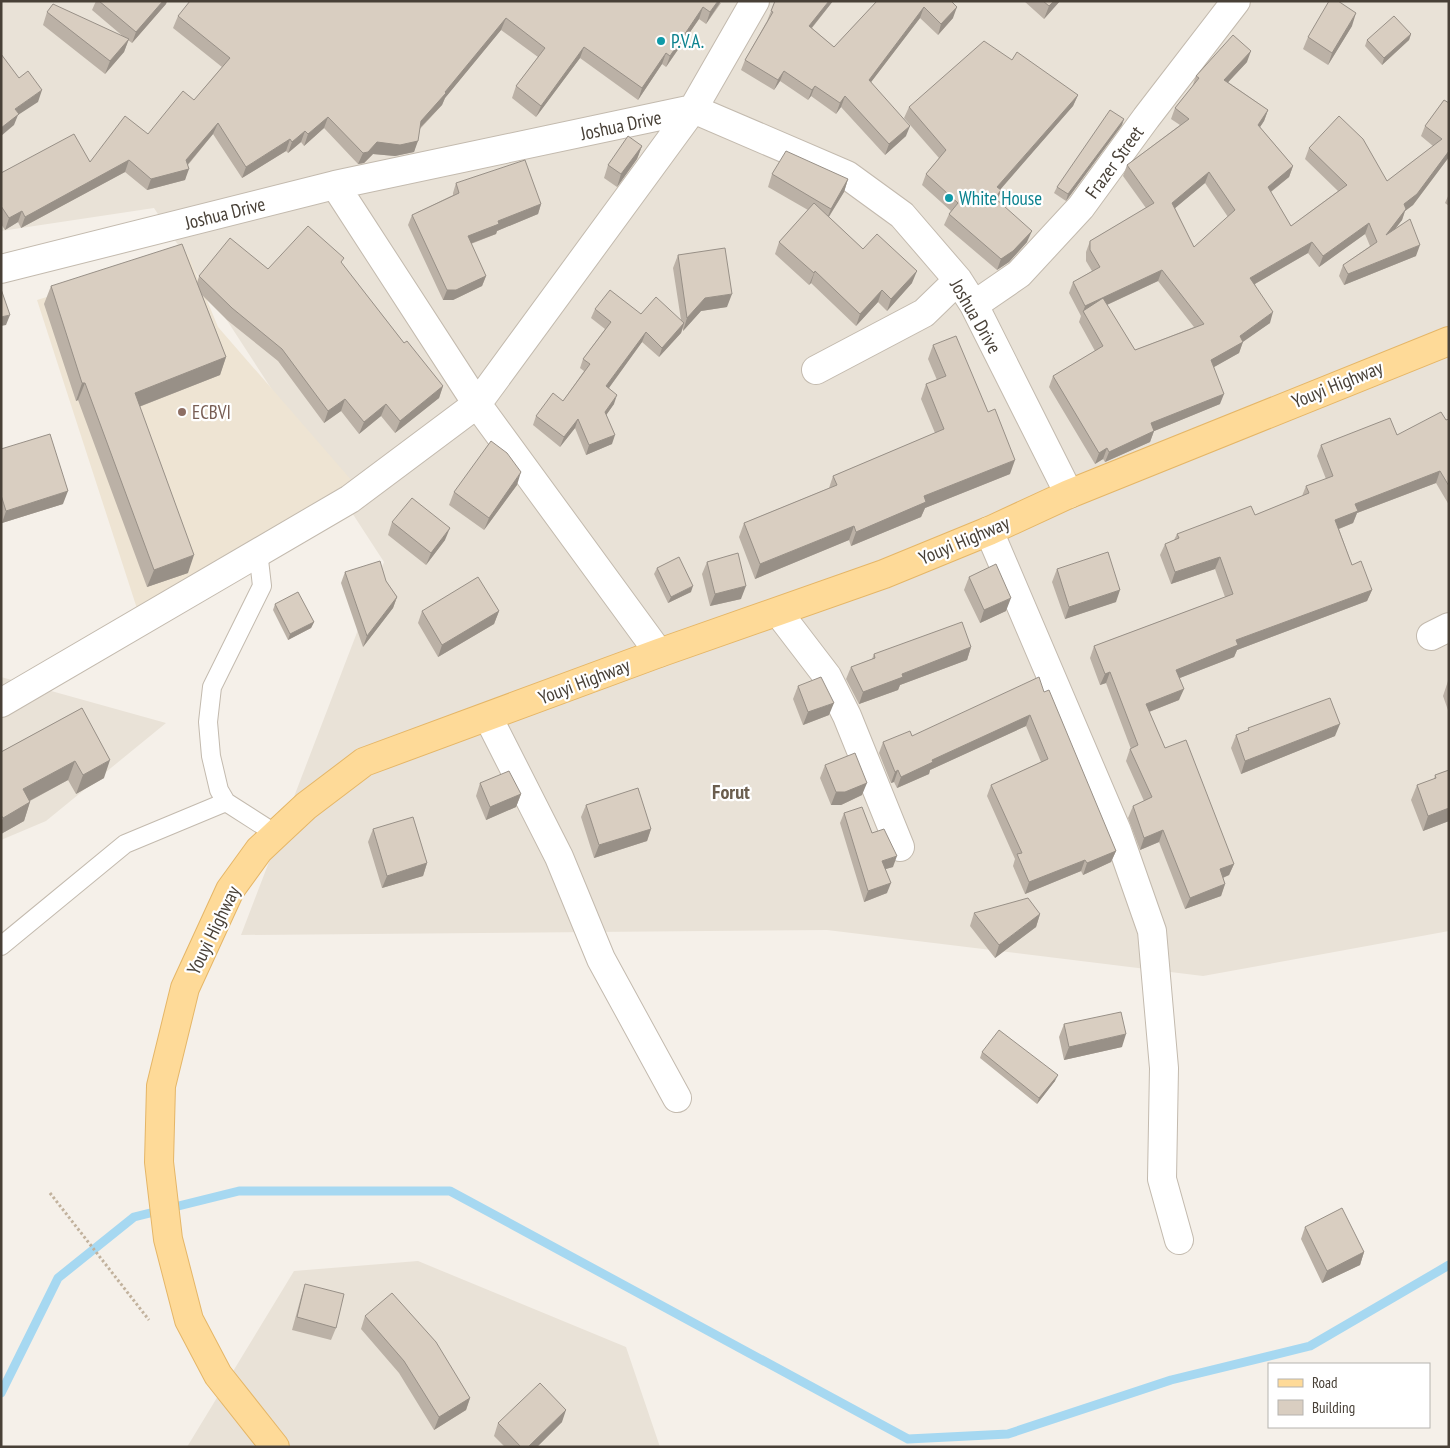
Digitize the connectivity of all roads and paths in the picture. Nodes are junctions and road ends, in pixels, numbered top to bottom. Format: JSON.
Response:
{"nodes":[{"id":1,"x":754,"y":1,"type":"edge"},
{"id":2,"x":1236,"y":1,"type":"edge"},
{"id":3,"x":693,"y":109,"type":"junction"},
{"id":4,"x":335,"y":185,"type":"junction"},
{"id":5,"x":1,"y":269,"type":"edge"},
{"id":6,"x":958,"y":280,"type":"junction"},
{"id":7,"x":974,"y":305,"type":"junction"},
{"id":8,"x":1449,"y":341,"type":"edge"},
{"id":9,"x":816,"y":370,"type":"dead end"},
{"id":10,"x":477,"y":404,"type":"junction"},
{"id":11,"x":1069,"y":494,"type":"junction"},
{"id":12,"x":989,"y":531,"type":"junction"},
{"id":13,"x":258,"y":551,"type":"junction"},
{"id":14,"x":778,"y":612,"type":"junction"},
{"id":15,"x":660,"y":653,"type":"junction"},
{"id":16,"x":1,"y":703,"type":"edge"},
{"id":17,"x":488,"y":717,"type":"junction"},
{"id":18,"x":226,"y":802,"type":"junction"},
{"id":19,"x":276,"y":834,"type":"junction"},
{"id":20,"x":900,"y":847,"type":"dead end"},
{"id":21,"x":1,"y":946,"type":"edge"},
{"id":22,"x":677,"y":1098,"type":"dead end"},
{"id":23,"x":50,"y":1193,"type":"dead end"},
{"id":24,"x":1179,"y":1240,"type":"dead end"},
{"id":25,"x":149,"y":1320,"type":"dead end"},
{"id":26,"x":276,"y":1447,"type":"edge"}],
"edges":[{"from":1,"to":3,"type":"street"},
{"from":2,"to":7,"type":"street","name":"Frazer Street"},
{"from":3,"to":4,"type":"street","name":"Joshua Drive"},
{"from":3,"to":6,"type":"street","name":"Joshua Drive"},
{"from":3,"to":10,"type":"street"},
{"from":4,"to":5,"type":"street","name":"Joshua Drive"},
{"from":4,"to":10,"type":"street"},
{"from":6,"to":7,"type":"street","name":"Joshua Drive"},
{"from":6,"to":9,"type":"street"},
{"from":7,"to":11,"type":"street","name":"Joshua Drive"},
{"from":8,"to":11,"type":"main road","name":"Youyi Highway"},
{"from":10,"to":13,"type":"street"},
{"from":10,"to":15,"type":"street"},
{"from":11,"to":12,"type":"main road","name":"Youyi Highway"},
{"from":12,"to":14,"type":"main road","name":"Youyi Highway"},
{"from":12,"to":24,"type":"street"},
{"from":13,"to":16,"type":"street"},
{"from":13,"to":18,"type":"lane"},
{"from":14,"to":15,"type":"main road","name":"Youyi Highway"},
{"from":14,"to":20,"type":"street"},
{"from":15,"to":17,"type":"main road","name":"Youyi Highway"},
{"from":17,"to":19,"type":"main road","name":"Youyi Highway"},
{"from":17,"to":22,"type":"street"},
{"from":18,"to":19,"type":"lane"},
{"from":18,"to":21,"type":"lane"},
{"from":19,"to":26,"type":"main road","name":"Youyi Highway"},
{"from":23,"to":25,"type":"path"}]}
